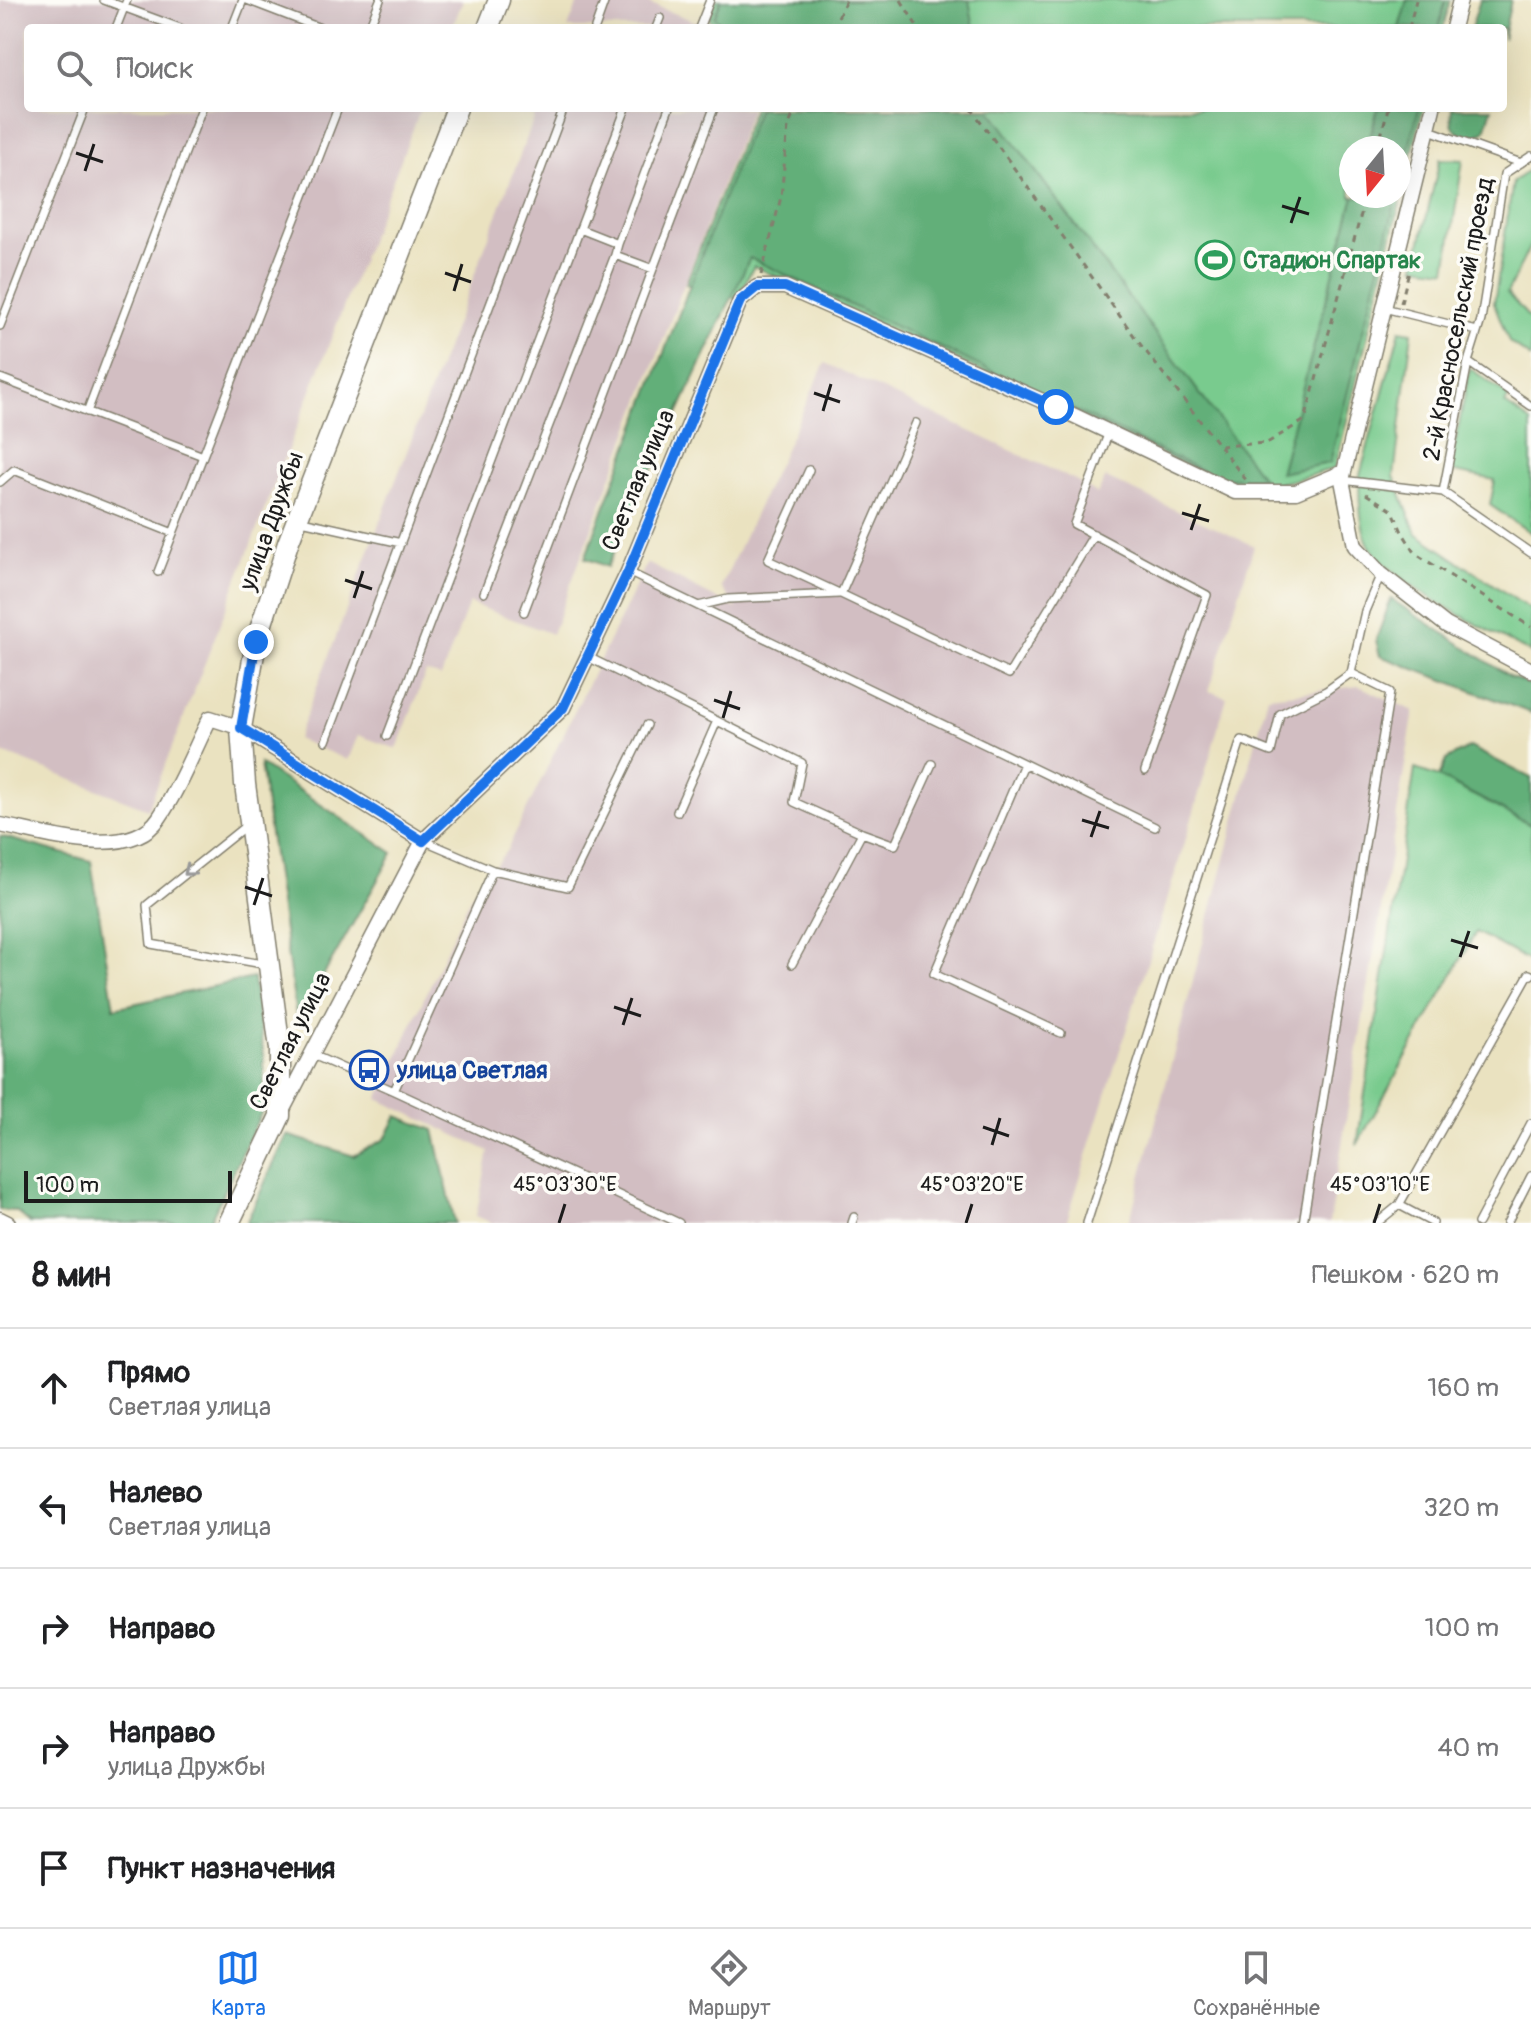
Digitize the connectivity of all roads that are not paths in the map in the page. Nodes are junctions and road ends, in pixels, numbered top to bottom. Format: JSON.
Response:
{"nodes":[{"id":1,"x":104,"y":0,"type":"edge"},
{"id":2,"x":245,"y":0,"type":"edge"},
{"id":3,"x":380,"y":0,"type":"edge"},
{"id":4,"x":499,"y":0,"type":"edge"},
{"id":5,"x":605,"y":0,"type":"edge"},
{"id":6,"x":710,"y":0,"type":"edge"},
{"id":7,"x":1460,"y":0,"type":"edge"},
{"id":8,"x":125,"y":4,"type":"edge"},
{"id":9,"x":660,"y":18,"type":"dead end"},
{"id":10,"x":118,"y":24,"type":"edge"},
{"id":11,"x":171,"y":24,"type":"edge"},
{"id":12,"x":234,"y":24,"type":"edge"},
{"id":13,"x":309,"y":24,"type":"edge"},
{"id":14,"x":371,"y":24,"type":"edge"},
{"id":15,"x":490,"y":24,"type":"edge"},
{"id":16,"x":596,"y":24,"type":"edge"},
{"id":17,"x":658,"y":24,"type":"edge"},
{"id":18,"x":701,"y":24,"type":"edge"},
{"id":19,"x":1454,"y":24,"type":"edge"},
{"id":20,"x":83,"y":112,"type":"edge"},
{"id":21,"x":200,"y":112,"type":"edge"},
{"id":22,"x":336,"y":112,"type":"edge"},
{"id":23,"x":453,"y":112,"type":"edge"},
{"id":24,"x":563,"y":112,"type":"edge"},
{"id":25,"x":624,"y":112,"type":"edge"},
{"id":26,"x":668,"y":112,"type":"edge"},
{"id":27,"x":712,"y":112,"type":"edge"},
{"id":28,"x":1432,"y":112,"type":"edge"},
{"id":29,"x":1428,"y":130,"type":"junction"},
{"id":30,"x":1531,"y":156,"type":"edge"},
{"id":31,"x":1521,"y":163,"type":"junction"},
{"id":32,"x":580,"y":229,"type":"junction"},
{"id":33,"x":618,"y":244,"type":"junction"},
{"id":34,"x":615,"y":255,"type":"junction"},
{"id":35,"x":653,"y":269,"type":"junction"},
{"id":36,"x":1384,"y":308,"type":"junction"},
{"id":37,"x":0,"y":326,"type":"edge"},
{"id":38,"x":1477,"y":331,"type":"junction"},
{"id":39,"x":1468,"y":362,"type":"junction"},
{"id":40,"x":0,"y":378,"type":"edge"},
{"id":41,"x":1531,"y":406,"type":"edge"},
{"id":42,"x":87,"y":412,"type":"junction"},
{"id":43,"x":916,"y":423,"type":"dead end"},
{"id":44,"x":1109,"y":432,"type":"junction"},
{"id":45,"x":203,"y":456,"type":"junction"},
{"id":46,"x":809,"y":470,"type":"dead end"},
{"id":47,"x":1346,"y":478,"type":"junction"},
{"id":48,"x":0,"y":482,"type":"edge"},
{"id":49,"x":1443,"y":492,"type":"junction"},
{"id":50,"x":297,"y":520,"type":"junction"},
{"id":51,"x":173,"y":533,"type":"junction"},
{"id":52,"x":1094,"y":534,"type":"junction"},
{"id":53,"x":401,"y":543,"type":"junction"},
{"id":54,"x":1531,"y":553,"type":"edge"},
{"id":55,"x":158,"y":572,"type":"dead end"},
{"id":56,"x":628,"y":572,"type":"junction"},
{"id":57,"x":1381,"y":574,"type":"junction"},
{"id":58,"x":484,"y":593,"type":"dead end"},
{"id":59,"x":841,"y":594,"type":"junction"},
{"id":60,"x":698,"y":606,"type":"junction"},
{"id":61,"x":524,"y":612,"type":"dead end"},
{"id":62,"x":588,"y":657,"type":"junction"},
{"id":63,"x":1531,"y":670,"type":"edge"},
{"id":64,"x":1351,"y":673,"type":"junction"},
{"id":65,"x":717,"y":721,"type":"junction"},
{"id":66,"x":647,"y":725,"type":"dead end"},
{"id":67,"x":241,"y":728,"type":"junction"},
{"id":68,"x":387,"y":736,"type":"dead end"},
{"id":69,"x":326,"y":741,"type":"dead end"},
{"id":70,"x":932,"y":764,"type":"dead end"},
{"id":71,"x":1024,"y":764,"type":"junction"},
{"id":72,"x":1145,"y":771,"type":"dead end"},
{"id":73,"x":677,"y":812,"type":"dead end"},
{"id":74,"x":250,"y":823,"type":"junction"},
{"id":75,"x":0,"y":825,"type":"edge"},
{"id":76,"x":1155,"y":827,"type":"dead end"},
{"id":77,"x":862,"y":833,"type":"junction"},
{"id":78,"x":423,"y":841,"type":"junction"},
{"id":79,"x":493,"y":870,"type":"junction"},
{"id":80,"x":792,"y":964,"type":"dead end"},
{"id":81,"x":269,"y":966,"type":"junction"},
{"id":82,"x":1531,"y":975,"type":"edge"},
{"id":83,"x":1061,"y":1033,"type":"dead end"},
{"id":84,"x":313,"y":1055,"type":"junction"},
{"id":85,"x":394,"y":1091,"type":"junction"},
{"id":86,"x":280,"y":1116,"type":"junction"},
{"id":87,"x":1531,"y":1123,"type":"edge"},
{"id":88,"x":1531,"y":1176,"type":"edge"},
{"id":89,"x":1399,"y":1205,"type":"junction"},
{"id":90,"x":0,"y":1219,"type":"edge"},
{"id":91,"x":8,"y":1223,"type":"edge"},
{"id":92,"x":229,"y":1223,"type":"edge"},
{"id":93,"x":679,"y":1223,"type":"edge"},
{"id":94,"x":1087,"y":1223,"type":"edge"},
{"id":95,"x":1303,"y":1223,"type":"edge"},
{"id":96,"x":1377,"y":1223,"type":"edge"},
{"id":97,"x":1433,"y":1223,"type":"edge"},
{"id":98,"x":1478,"y":1223,"type":"edge"},
{"id":99,"x":1507,"y":1223,"type":"edge"}],
"edges":[{"from":1,"to":8,"type":"lane"},
{"from":2,"to":12,"type":"lane"},
{"from":2,"to":13,"type":"lane"},
{"from":3,"to":14,"type":"lane"},
{"from":4,"to":15,"type":"street"},
{"from":5,"to":16,"type":"lane"},
{"from":6,"to":18,"type":"lane"},
{"from":7,"to":19,"type":"street"},
{"from":8,"to":10,"type":"lane"},
{"from":8,"to":11,"type":"lane"},
{"from":9,"to":17,"type":"lane"},
{"from":20,"to":37,"type":"lane"},
{"from":21,"to":42,"type":"lane"},
{"from":22,"to":45,"type":"lane"},
{"from":23,"to":50,"type":"street","name":"улица Дружбы"},
{"from":24,"to":53,"type":"lane"},
{"from":25,"to":32,"type":"lane"},
{"from":26,"to":33,"type":"lane"},
{"from":27,"to":35,"type":"lane"},
{"from":28,"to":29,"type":"street"},
{"from":29,"to":31,"type":"lane"},
{"from":29,"to":36,"type":"street"},
{"from":30,"to":31,"type":"lane","name":"2-й Красносельский проезд"},
{"from":31,"to":38,"type":"lane","name":"2-й Красносельский проезд"},
{"from":32,"to":33,"type":"lane"},
{"from":32,"to":68,"type":"lane"},
{"from":33,"to":34,"type":"lane"},
{"from":34,"to":35,"type":"lane"},
{"from":34,"to":58,"type":"lane"},
{"from":35,"to":61,"type":"lane"},
{"from":36,"to":38,"type":"lane"},
{"from":36,"to":47,"type":"street"},
{"from":38,"to":39,"type":"lane","name":"2-й Красносельский проезд"},
{"from":39,"to":41,"type":"lane"},
{"from":39,"to":49,"type":"lane","name":"2-й Красносельский проезд"},
{"from":40,"to":42,"type":"lane"},
{"from":42,"to":45,"type":"lane"},
{"from":43,"to":59,"type":"lane"},
{"from":44,"to":47,"type":"street"},
{"from":44,"to":52,"type":"lane"},
{"from":44,"to":56,"type":"street","name":"Светлая улица"},
{"from":45,"to":51,"type":"lane"},
{"from":46,"to":59,"type":"lane"},
{"from":47,"to":49,"type":"lane"},
{"from":47,"to":57,"type":"street"},
{"from":48,"to":51,"type":"lane"},
{"from":49,"to":54,"type":"lane","name":"2-й Красносельский проезд"},
{"from":50,"to":53,"type":"lane"},
{"from":50,"to":67,"type":"street","name":"улица Дружбы"},
{"from":51,"to":55,"type":"lane"},
{"from":52,"to":59,"type":"lane"},
{"from":52,"to":72,"type":"lane"},
{"from":53,"to":69,"type":"lane"},
{"from":56,"to":60,"type":"lane"},
{"from":56,"to":62,"type":"street","name":"Светлая улица"},
{"from":57,"to":63,"type":"street"},
{"from":57,"to":64,"type":"lane"},
{"from":59,"to":60,"type":"lane"},
{"from":60,"to":71,"type":"lane"},
{"from":62,"to":65,"type":"lane"},
{"from":62,"to":78,"type":"street","name":"Светлая улица"},
{"from":64,"to":94,"type":"lane"},
{"from":64,"to":95,"type":"lane"},
{"from":65,"to":73,"type":"lane"},
{"from":65,"to":77,"type":"lane"},
{"from":66,"to":79,"type":"lane"},
{"from":67,"to":74,"type":"street","name":"улица Дружбы"},
{"from":67,"to":75,"type":"street"},
{"from":67,"to":78,"type":"street"},
{"from":70,"to":77,"type":"lane"},
{"from":71,"to":76,"type":"lane"},
{"from":71,"to":83,"type":"lane"},
{"from":74,"to":81,"type":"street","name":"улица Дружбы"},
{"from":74,"to":81,"type":"lane","one_way":true},
{"from":77,"to":80,"type":"lane"},
{"from":78,"to":79,"type":"lane"},
{"from":78,"to":84,"type":"street","name":"Светлая улица"},
{"from":79,"to":85,"type":"lane"},
{"from":81,"to":86,"type":"street","name":"улица Дружбы"},
{"from":82,"to":89,"type":"lane"},
{"from":84,"to":85,"type":"lane"},
{"from":84,"to":86,"type":"street","name":"Светлая улица"},
{"from":85,"to":93,"type":"lane"},
{"from":86,"to":92,"type":"street","name":"Светлая улица"},
{"from":87,"to":98,"type":"lane"},
{"from":88,"to":99,"type":"lane"},
{"from":89,"to":96,"type":"lane"},
{"from":89,"to":97,"type":"lane"},
{"from":90,"to":91,"type":"street"}]}
